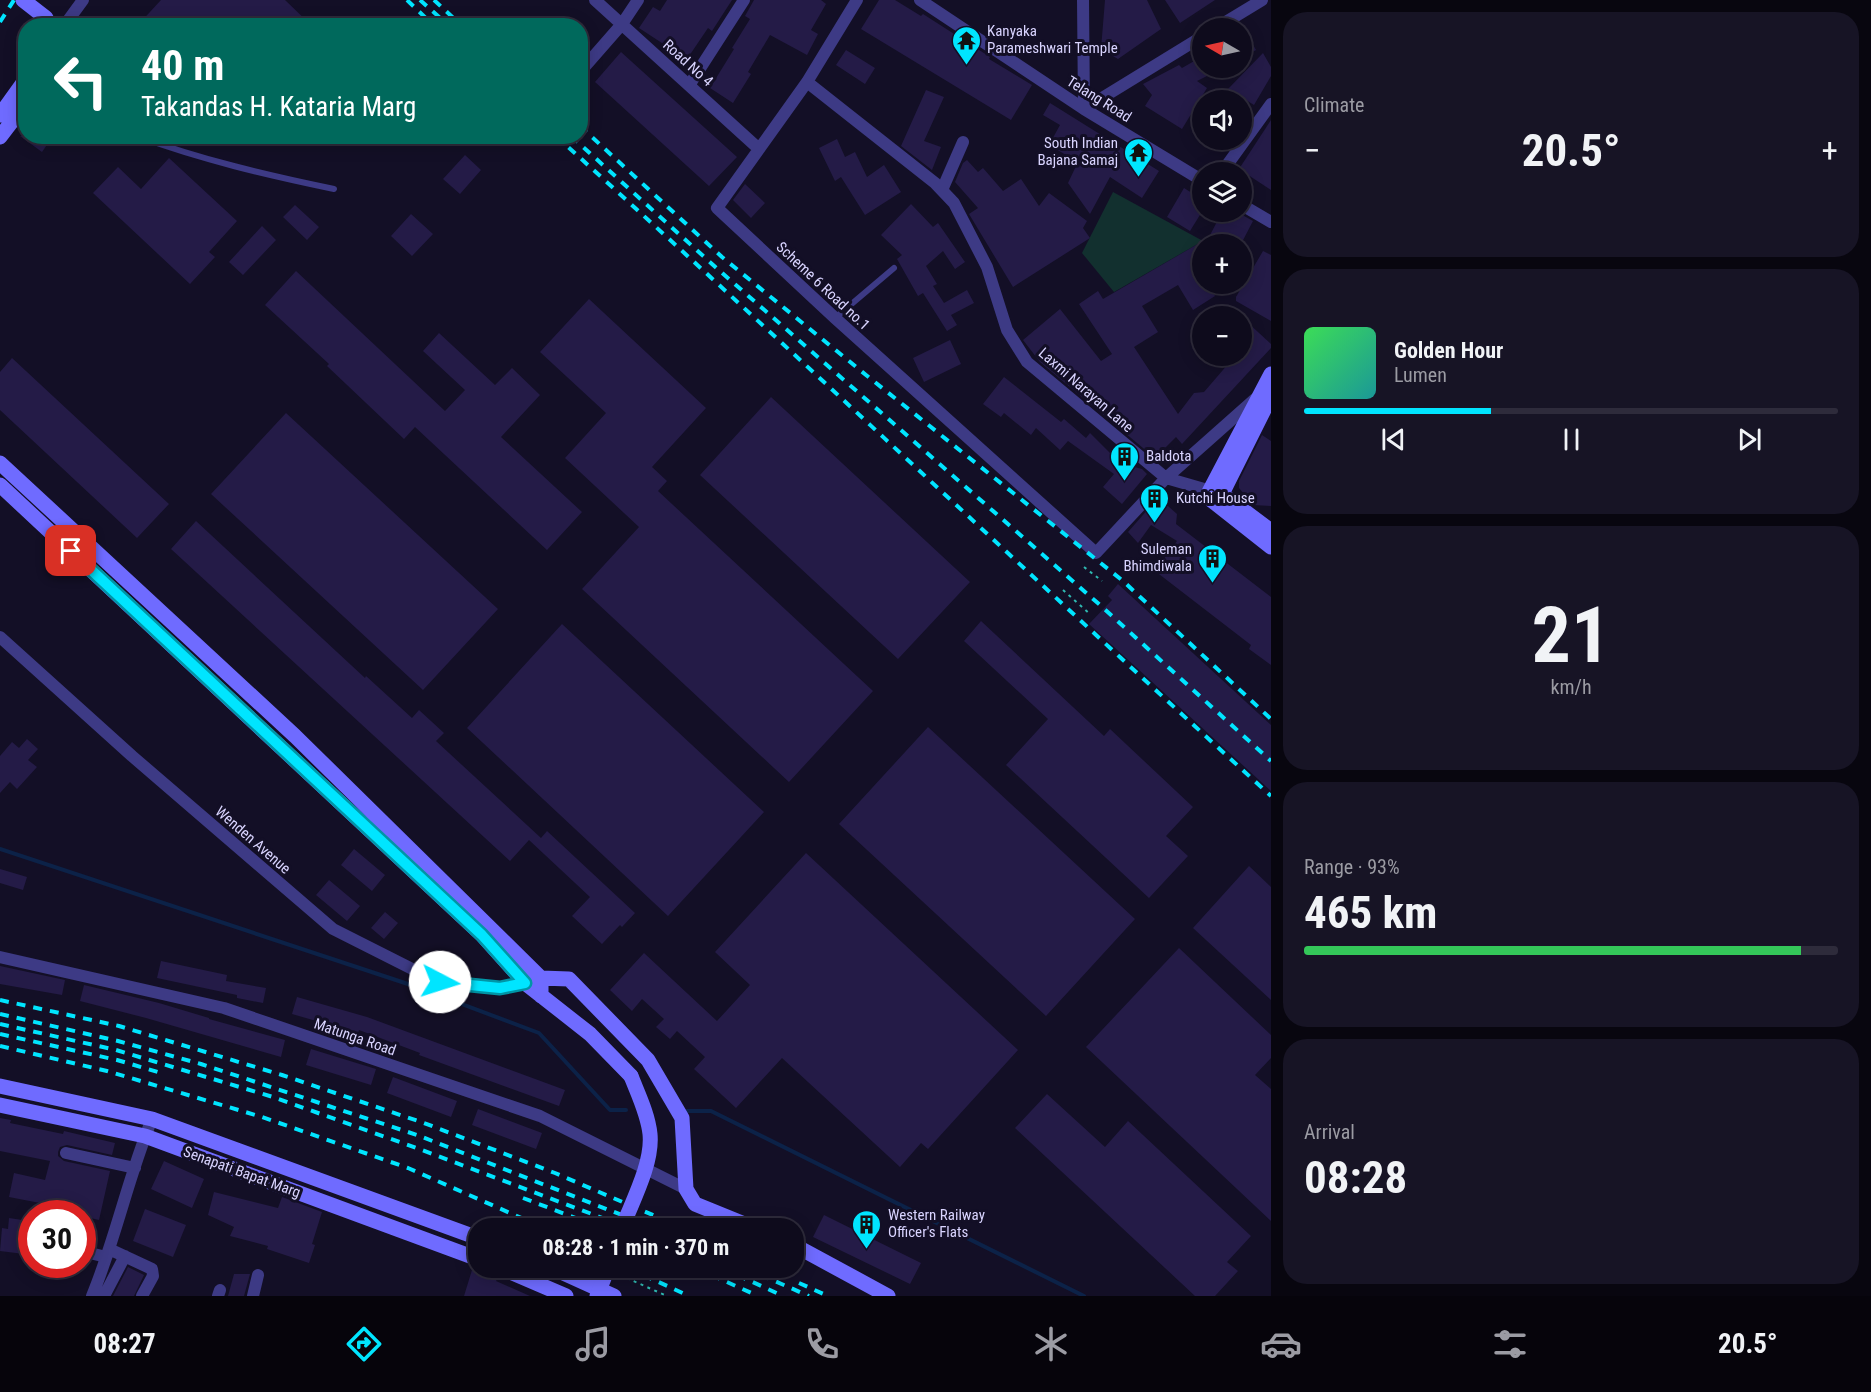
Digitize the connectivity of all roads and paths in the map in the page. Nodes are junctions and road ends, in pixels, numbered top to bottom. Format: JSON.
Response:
{"nodes":[{"id":1,"x":23,"y":0,"type":"edge"},
{"id":2,"x":83,"y":0,"type":"edge"},
{"id":3,"x":595,"y":0,"type":"edge"},
{"id":4,"x":638,"y":0,"type":"edge"},
{"id":5,"x":744,"y":0,"type":"edge"},
{"id":6,"x":857,"y":0,"type":"edge"},
{"id":7,"x":920,"y":0,"type":"edge"},
{"id":8,"x":1083,"y":0,"type":"edge"},
{"id":9,"x":1262,"y":0,"type":"edge"},
{"id":10,"x":46,"y":18,"type":"edge"},
{"id":11,"x":70,"y":18,"type":"edge"},
{"id":12,"x":1232,"y":18,"type":"edge"},
{"id":13,"x":622,"y":24,"type":"junction"},
{"id":14,"x":1192,"y":43,"type":"edge"},
{"id":15,"x":588,"y":63,"type":"edge"},
{"id":16,"x":807,"y":82,"type":"junction"},
{"id":17,"x":690,"y":84,"type":"junction"},
{"id":18,"x":18,"y":93,"type":"edge"},
{"id":19,"x":1271,"y":104,"type":"edge"},
{"id":20,"x":1084,"y":109,"type":"junction"},
{"id":21,"x":5,"y":115,"type":"edge"},
{"id":22,"x":0,"y":136,"type":"edge"},
{"id":23,"x":963,"y":142,"type":"dead end"},
{"id":24,"x":158,"y":144,"type":"edge"},
{"id":25,"x":759,"y":149,"type":"junction"},
{"id":26,"x":1229,"y":162,"type":"edge"},
{"id":27,"x":1192,"y":174,"type":"edge"},
{"id":28,"x":334,"y":189,"type":"dead end"},
{"id":29,"x":942,"y":190,"type":"junction"},
{"id":30,"x":1252,"y":211,"type":"edge"},
{"id":31,"x":1271,"y":222,"type":"edge"},
{"id":32,"x":894,"y":268,"type":"dead end"},
{"id":33,"x":835,"y":318,"type":"junction"},
{"id":34,"x":1271,"y":374,"type":"edge"},
{"id":35,"x":1265,"y":396,"type":"edge"},
{"id":36,"x":0,"y":463,"type":"edge"},
{"id":37,"x":1166,"y":478,"type":"junction"},
{"id":38,"x":0,"y":485,"type":"edge"},
{"id":39,"x":1216,"y":493,"type":"junction"},
{"id":40,"x":1269,"y":527,"type":"edge"},
{"id":41,"x":1271,"y":547,"type":"edge"},
{"id":42,"x":1084,"y":567,"type":"dead end"},
{"id":43,"x":1102,"y":581,"type":"dead end"},
{"id":44,"x":1063,"y":590,"type":"dead end"},
{"id":45,"x":1090,"y":614,"type":"dead end"},
{"id":46,"x":0,"y":637,"type":"edge"},
{"id":47,"x":366,"y":815,"type":"junction"},
{"id":48,"x":486,"y":932,"type":"junction"},
{"id":49,"x":0,"y":957,"type":"edge"},
{"id":50,"x":541,"y":978,"type":"junction"},
{"id":51,"x":525,"y":983,"type":"junction"},
{"id":52,"x":541,"y":996,"type":"junction"},
{"id":53,"x":0,"y":1086,"type":"edge"},
{"id":54,"x":45,"y":1096,"type":"junction"},
{"id":55,"x":0,"y":1106,"type":"edge"},
{"id":56,"x":41,"y":1114,"type":"junction"},
{"id":57,"x":152,"y":1119,"type":"junction"},
{"id":58,"x":145,"y":1136,"type":"junction"},
{"id":59,"x":66,"y":1153,"type":"dead end"},
{"id":60,"x":135,"y":1168,"type":"junction"},
{"id":61,"x":686,"y":1189,"type":"junction"},
{"id":62,"x":626,"y":1218,"type":"edge"},
{"id":63,"x":729,"y":1218,"type":"edge"},
{"id":64,"x":468,"y":1234,"type":"edge"},
{"id":65,"x":804,"y":1250,"type":"edge"},
{"id":66,"x":96,"y":1252,"type":"edge"},
{"id":67,"x":108,"y":1253,"type":"junction"},
{"id":68,"x":468,"y":1255,"type":"edge"},
{"id":69,"x":125,"y":1256,"type":"junction"},
{"id":70,"x":258,"y":1275,"type":"dead end"},
{"id":71,"x":521,"y":1278,"type":"edge"},
{"id":72,"x":572,"y":1278,"type":"edge"},
{"id":73,"x":610,"y":1278,"type":"edge"},
{"id":74,"x":628,"y":1278,"type":"edge"},
{"id":75,"x":549,"y":1292,"type":"edge"},
{"id":76,"x":92,"y":1296,"type":"edge"},
{"id":77,"x":104,"y":1296,"type":"edge"},
{"id":78,"x":142,"y":1296,"type":"edge"},
{"id":79,"x":253,"y":1296,"type":"edge"},
{"id":80,"x":566,"y":1296,"type":"edge"},
{"id":81,"x":607,"y":1296,"type":"edge"},
{"id":82,"x":667,"y":1296,"type":"edge"},
{"id":83,"x":888,"y":1296,"type":"edge"}],
"edges":[{"from":1,"to":10,"type":"main road"},
{"from":2,"to":11,"type":"street"},
{"from":3,"to":13,"type":"street","name":"Road No 4"},
{"from":4,"to":13,"type":"street"},
{"from":5,"to":17,"type":"street"},
{"from":6,"to":16,"type":"street","name":"Scheme 6 Road no.1"},
{"from":7,"to":20,"type":"street","name":"Telang Road"},
{"from":8,"to":20,"type":"street"},
{"from":9,"to":12,"type":"street"},
{"from":13,"to":15,"type":"street"},
{"from":13,"to":17,"type":"street","name":"Road No 4"},
{"from":14,"to":20,"type":"street"},
{"from":16,"to":25,"type":"street","name":"Scheme 6 Road no.1"},
{"from":16,"to":29,"type":"street","name":"Laxmi Narayan Lane"},
{"from":17,"to":25,"type":"street","name":"Road No 4"},
{"from":18,"to":21,"type":"main road"},
{"from":19,"to":26,"type":"street"},
{"from":20,"to":27,"type":"street","name":"Telang Road"},
{"from":21,"to":22,"type":"main road"},
{"from":23,"to":29,"type":"street"},
{"from":24,"to":28,"type":"lane"},
{"from":25,"to":33,"type":"street","name":"Scheme 6 Road no.1"},
{"from":29,"to":37,"type":"street","name":"Laxmi Narayan Lane"},
{"from":30,"to":31,"type":"street"},
{"from":32,"to":33,"type":"lane"},
{"from":33,"to":37,"type":"street","name":"Scheme 6 Road no.1"},
{"from":34,"to":35,"type":"main road"},
{"from":35,"to":37,"type":"street"},
{"from":35,"to":39,"type":"main road"},
{"from":36,"to":47,"type":"main road"},
{"from":37,"to":39,"type":"street","name":"Laxmi Narayan Lane"},
{"from":38,"to":47,"type":"main road"},
{"from":39,"to":40,"type":"main road"},
{"from":39,"to":41,"type":"main road"},
{"from":42,"to":43,"type":"path"},
{"from":44,"to":45,"type":"path"},
{"from":46,"to":51,"type":"street","name":"Wenden Avenue"},
{"from":47,"to":48,"type":"main road"},
{"from":48,"to":50,"type":"main road"},
{"from":48,"to":51,"type":"main road"},
{"from":49,"to":61,"type":"street","name":"Matunga Road"},
{"from":50,"to":51,"type":"main road"},
{"from":50,"to":52,"type":"main road"},
{"from":50,"to":61,"type":"main road"},
{"from":51,"to":52,"type":"main road"},
{"from":52,"to":62,"type":"main road","bridge":true},
{"from":53,"to":54,"type":"main road","name":"Senapati Bapat Marg"},
{"from":54,"to":56,"type":"main road"},
{"from":54,"to":57,"type":"main road","name":"Senapati Bapat Marg"},
{"from":55,"to":56,"type":"main road","name":"Senapati Bapat Marg"},
{"from":56,"to":58,"type":"main road","name":"Senapati Bapat Marg"},
{"from":57,"to":58,"type":"street"},
{"from":57,"to":64,"type":"main road","name":"Senapati Bapat Marg"},
{"from":58,"to":60,"type":"street"},
{"from":58,"to":68,"type":"main road","name":"Senapati Bapat Marg"},
{"from":59,"to":60,"type":"street"},
{"from":60,"to":67,"type":"street"},
{"from":61,"to":63,"type":"main road"},
{"from":65,"to":83,"type":"main road"},
{"from":66,"to":67,"type":"street"},
{"from":67,"to":69,"type":"street"},
{"from":67,"to":76,"type":"street"},
{"from":69,"to":77,"type":"street"},
{"from":69,"to":78,"type":"street"},
{"from":70,"to":79,"type":"street"},
{"from":71,"to":75,"type":"main road"},
{"from":72,"to":81,"type":"main road"},
{"from":73,"to":81,"type":"main road","bridge":true},
{"from":74,"to":82,"type":"path"},
{"from":75,"to":80,"type":"main road"}]}
